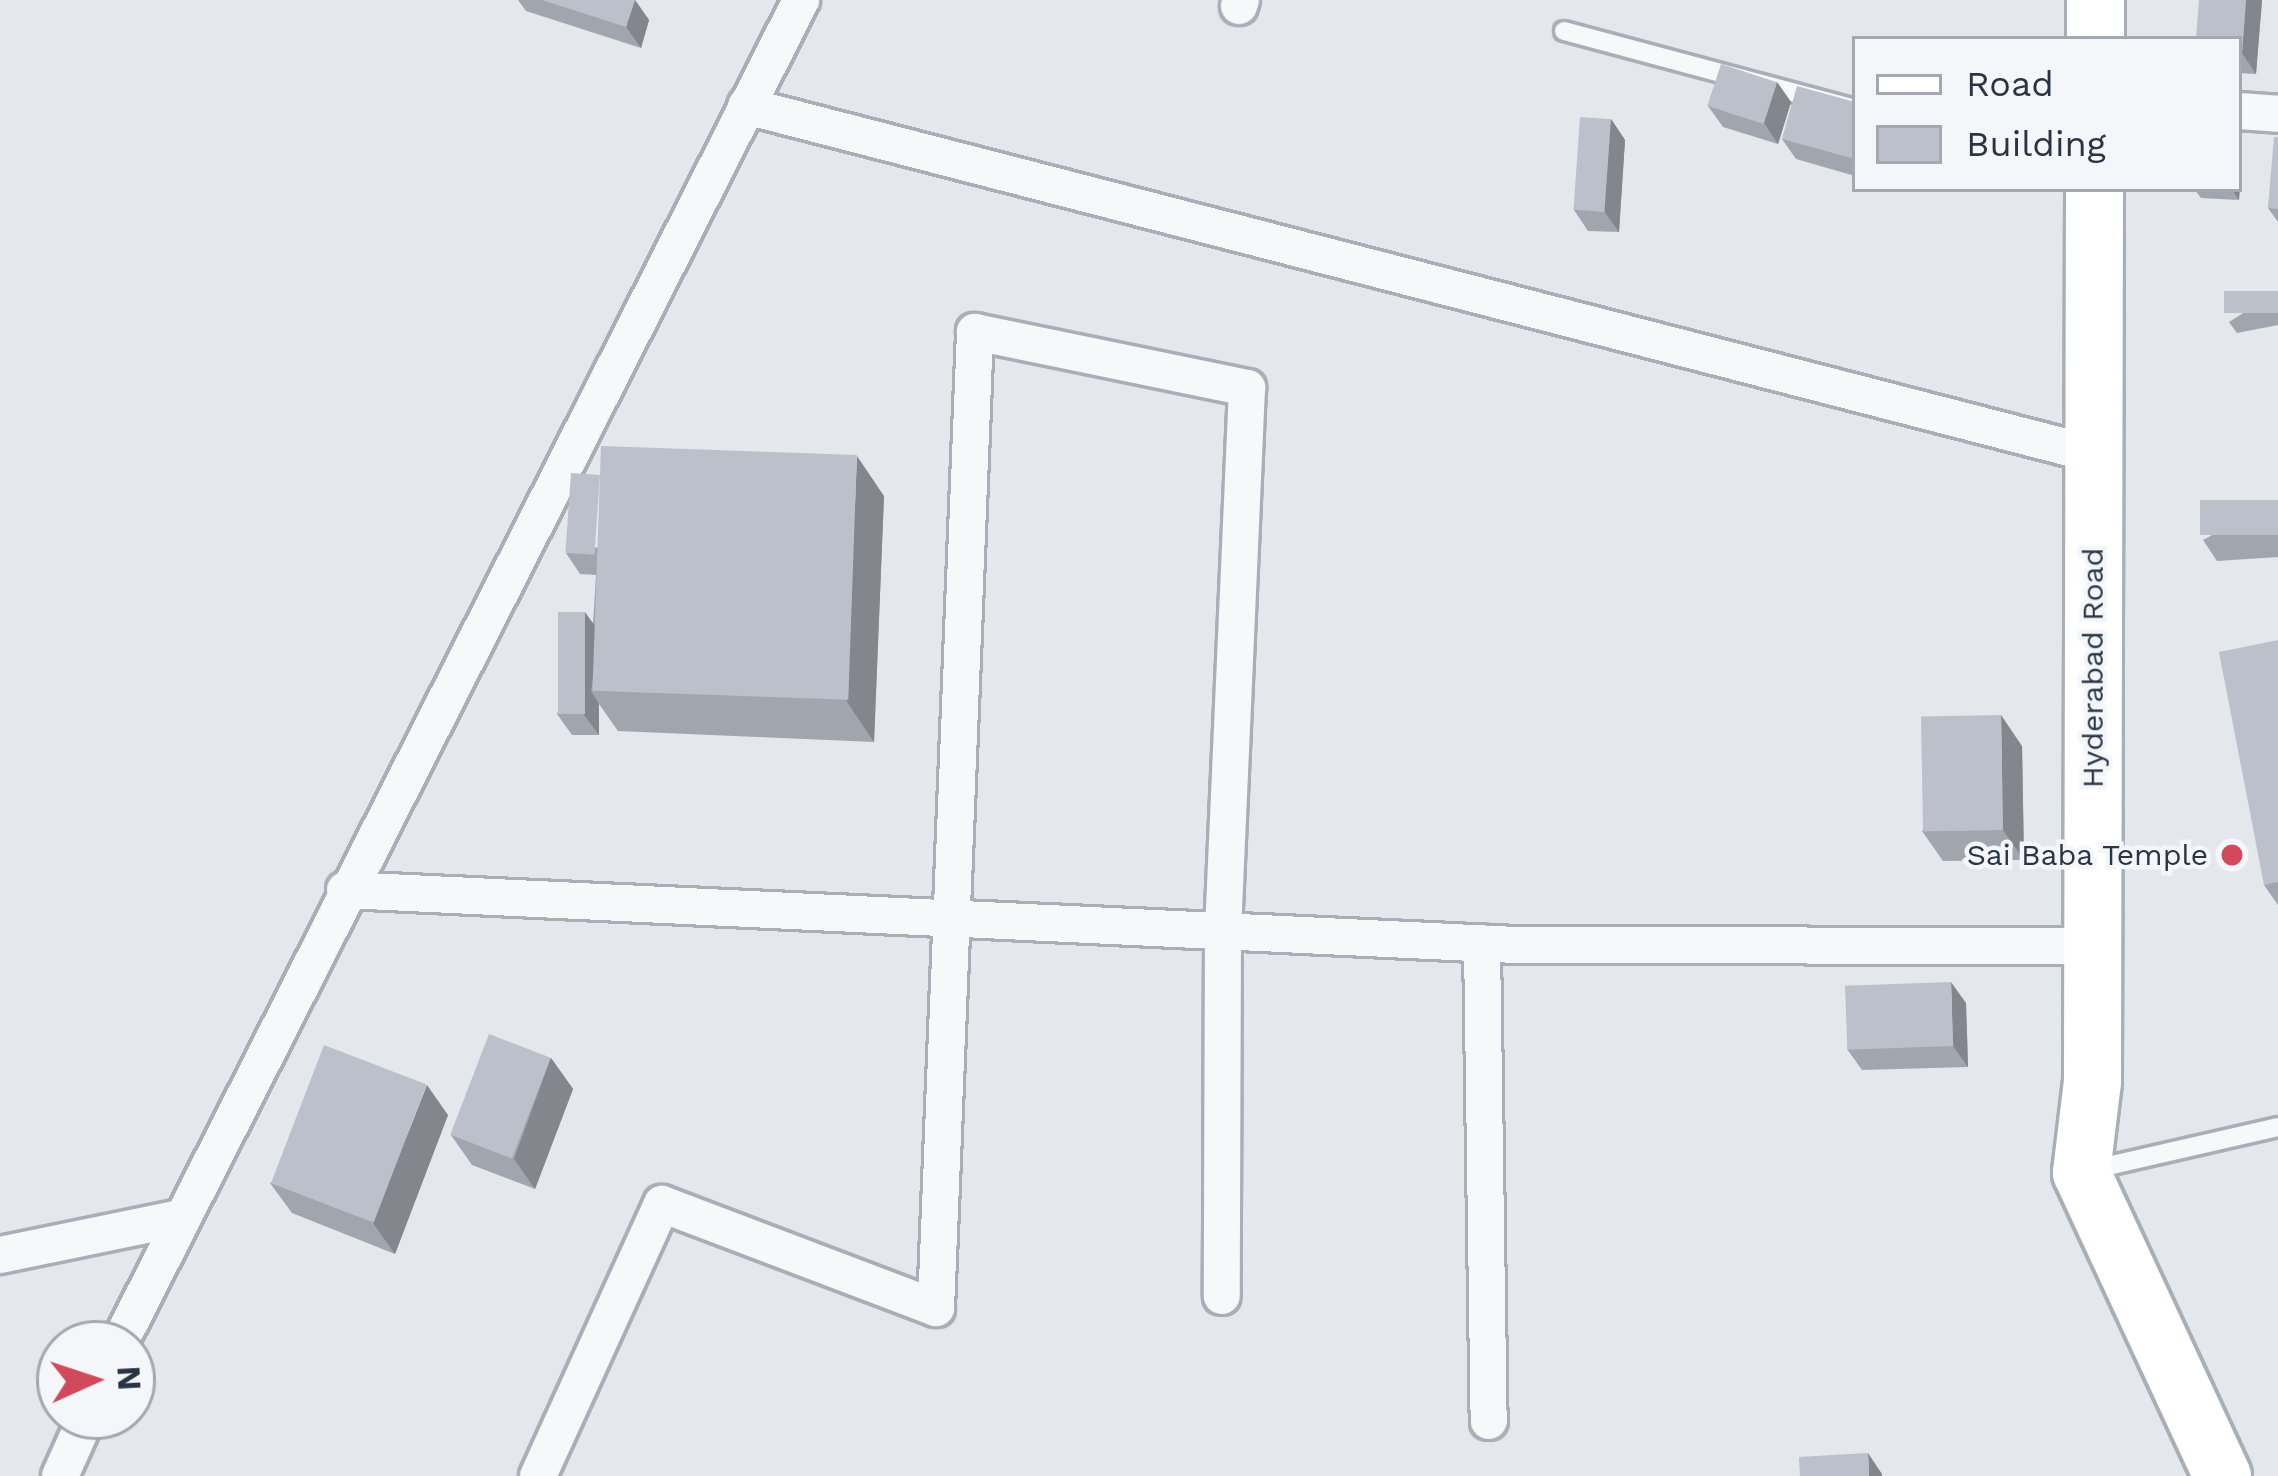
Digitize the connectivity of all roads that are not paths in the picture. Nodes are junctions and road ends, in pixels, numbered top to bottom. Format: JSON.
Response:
{"nodes":[{"id":1,"x":800,"y":0,"type":"edge"},
{"id":2,"x":2095,"y":0,"type":"edge"},
{"id":3,"x":1564,"y":31,"type":"dead end"},
{"id":4,"x":2095,"y":36,"type":"edge"},
{"id":5,"x":746,"y":106,"type":"junction"},
{"id":6,"x":1852,"y":108,"type":"edge"},
{"id":7,"x":2242,"y":111,"type":"edge"},
{"id":8,"x":2278,"y":114,"type":"edge"},
{"id":9,"x":2094,"y":192,"type":"edge"},
{"id":10,"x":2093,"y":454,"type":"junction"},
{"id":11,"x":345,"y":890,"type":"junction"},
{"id":12,"x":944,"y":918,"type":"junction"},
{"id":13,"x":1222,"y":932,"type":"junction"},
{"id":14,"x":1482,"y":943,"type":"junction"},
{"id":15,"x":2092,"y":946,"type":"junction"},
{"id":16,"x":2278,"y":1127,"type":"edge"},
{"id":17,"x":2081,"y":1172,"type":"junction"},
{"id":18,"x":176,"y":1219,"type":"junction"},
{"id":19,"x":0,"y":1256,"type":"edge"},
{"id":20,"x":1222,"y":1296,"type":"dead end"},
{"id":21,"x":130,"y":1320,"type":"edge"},
{"id":22,"x":1489,"y":1421,"type":"dead end"},
{"id":23,"x":76,"y":1440,"type":"edge"},
{"id":24,"x":60,"y":1476,"type":"edge"},
{"id":25,"x":538,"y":1476,"type":"edge"},
{"id":26,"x":2222,"y":1476,"type":"edge"}],
"edges":[{"from":1,"to":5,"type":"street"},
{"from":2,"to":4,"type":"main road"},
{"from":3,"to":6,"type":"lane"},
{"from":5,"to":10,"type":"street"},
{"from":5,"to":11,"type":"street"},
{"from":7,"to":8,"type":"street"},
{"from":9,"to":10,"type":"main road","name":"Hyderabad Road"},
{"from":10,"to":15,"type":"main road","name":"Hyderabad Road"},
{"from":11,"to":12,"type":"street"},
{"from":11,"to":18,"type":"street"},
{"from":12,"to":13,"type":"street"},
{"from":12,"to":13,"type":"street"},
{"from":12,"to":25,"type":"street"},
{"from":13,"to":14,"type":"street"},
{"from":13,"to":20,"type":"street"},
{"from":14,"to":15,"type":"street"},
{"from":14,"to":22,"type":"street"},
{"from":15,"to":17,"type":"main road","name":"Hyderabad Road"},
{"from":16,"to":17,"type":"lane"},
{"from":17,"to":26,"type":"main road","name":"Hyderabad Road"},
{"from":18,"to":19,"type":"street"},
{"from":18,"to":21,"type":"street"},
{"from":23,"to":24,"type":"street"}]}
